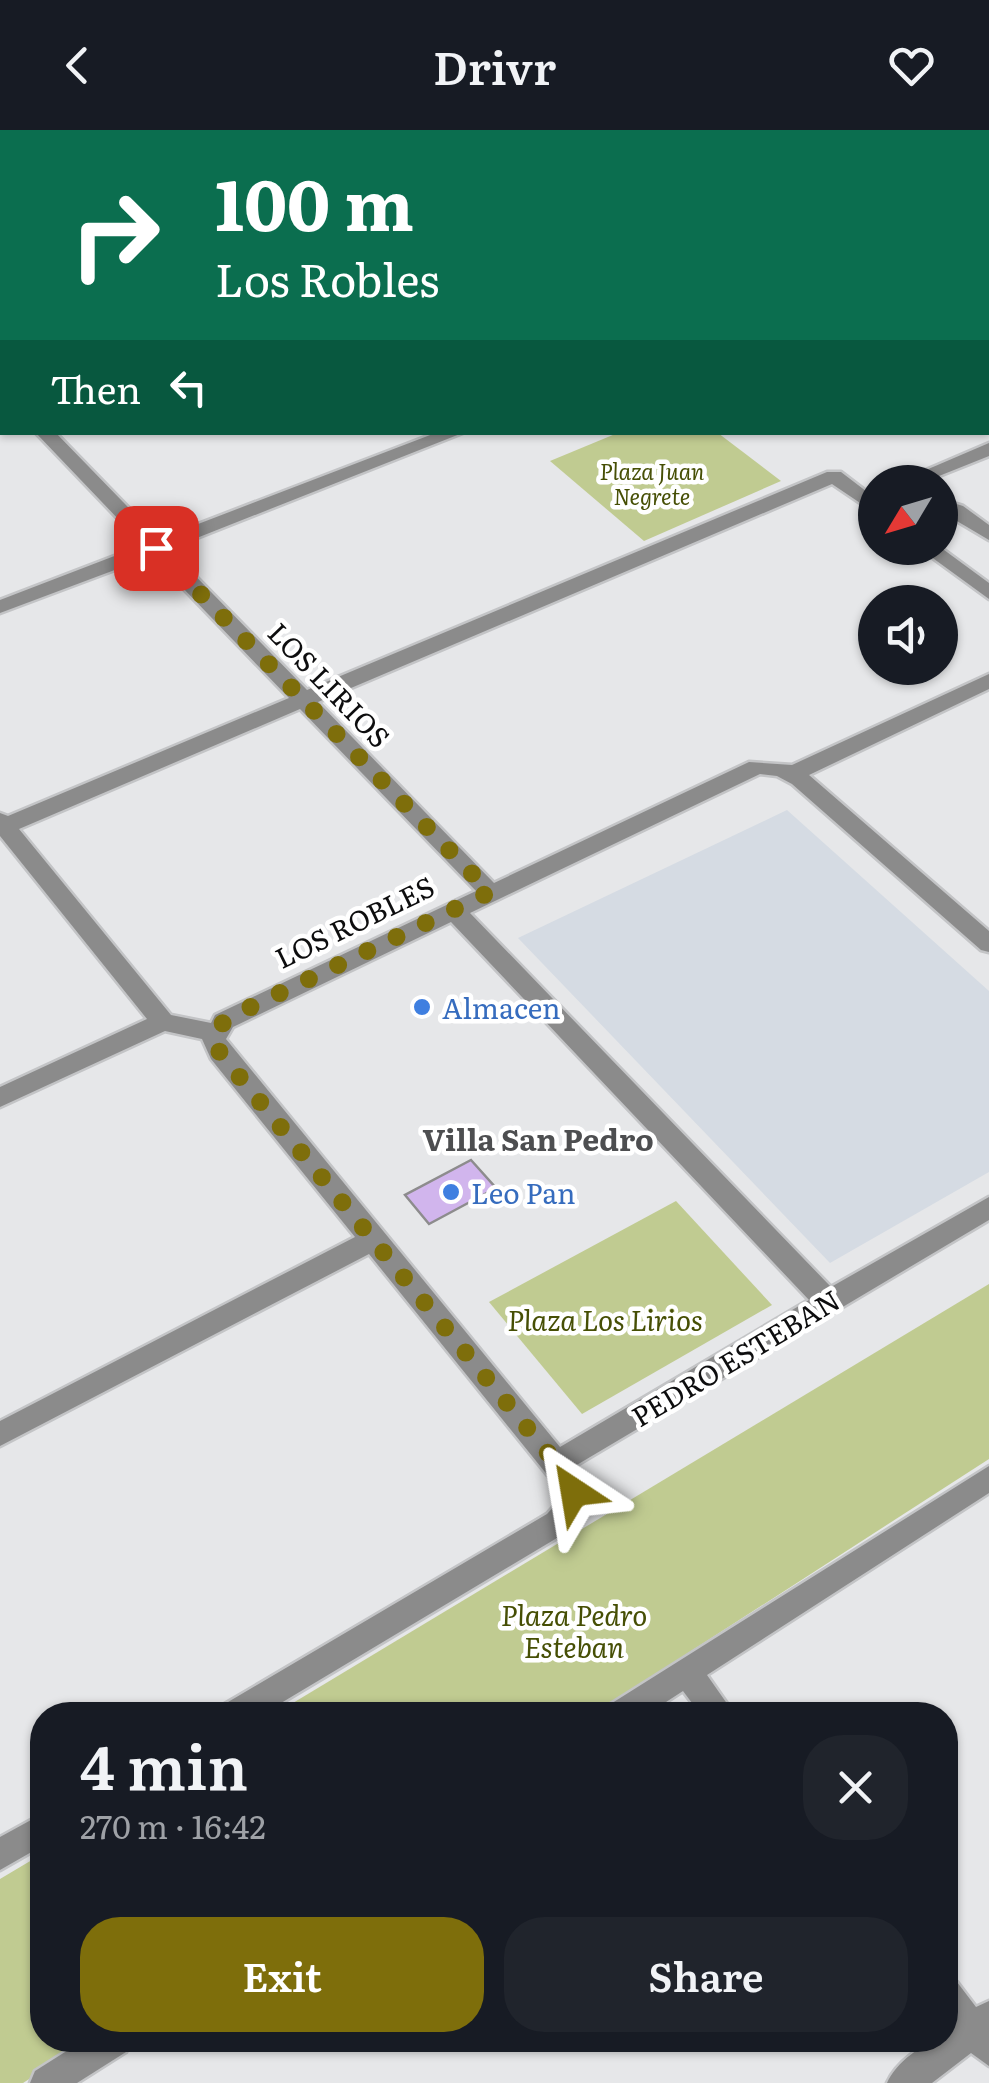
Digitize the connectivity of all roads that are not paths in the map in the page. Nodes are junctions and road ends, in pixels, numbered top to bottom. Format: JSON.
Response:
{"nodes":[{"id":1,"x":47,"y":435,"type":"edge"},
{"id":2,"x":448,"y":435,"type":"edge"},
{"id":3,"x":989,"y":449,"type":"edge"},
{"id":4,"x":950,"y":465,"type":"edge"},
{"id":5,"x":858,"y":492,"type":"edge"},
{"id":6,"x":958,"y":511,"type":"edge"},
{"id":7,"x":989,"y":534,"type":"edge"},
{"id":8,"x":156,"y":548,"type":"junction"},
{"id":9,"x":952,"y":565,"type":"edge"},
{"id":10,"x":989,"y":592,"type":"edge"},
{"id":11,"x":0,"y":608,"type":"edge"},
{"id":12,"x":989,"y":681,"type":"edge"},
{"id":13,"x":304,"y":700,"type":"junction"},
{"id":14,"x":792,"y":774,"type":"junction"},
{"id":15,"x":1,"y":825,"type":"edge"},
{"id":16,"x":490,"y":892,"type":"junction"},
{"id":17,"x":453,"y":910,"type":"junction"},
{"id":18,"x":989,"y":944,"type":"edge"},
{"id":19,"x":163,"y":1022,"type":"junction"},
{"id":20,"x":215,"y":1033,"type":"junction"},
{"id":21,"x":0,"y":1098,"type":"edge"},
{"id":22,"x":989,"y":1208,"type":"edge"},
{"id":23,"x":372,"y":1240,"type":"junction"},
{"id":24,"x":828,"y":1302,"type":"junction"},
{"id":25,"x":0,"y":1434,"type":"edge"},
{"id":26,"x":556,"y":1463,"type":"junction"},
{"id":27,"x":989,"y":1478,"type":"edge"},
{"id":28,"x":686,"y":1672,"type":"junction"},
{"id":29,"x":256,"y":1702,"type":"edge"},
{"id":30,"x":640,"y":1702,"type":"edge"},
{"id":31,"x":710,"y":1702,"type":"edge"},
{"id":32,"x":30,"y":1836,"type":"edge"},
{"id":33,"x":0,"y":1855,"type":"edge"},
{"id":34,"x":958,"y":2007,"type":"edge"},
{"id":35,"x":984,"y":2032,"type":"edge"},
{"id":36,"x":958,"y":2049,"type":"edge"},
{"id":37,"x":95,"y":2052,"type":"edge"},
{"id":38,"x":953,"y":2052,"type":"edge"},
{"id":39,"x":47,"y":2083,"type":"edge"},
{"id":40,"x":904,"y":2083,"type":"edge"}],
"edges":[{"from":1,"to":8,"type":"street","name":"LOS LIRIOS"},
{"from":2,"to":8,"type":"street"},
{"from":3,"to":4,"type":"street"},
{"from":5,"to":13,"type":"street"},
{"from":6,"to":7,"type":"street"},
{"from":8,"to":11,"type":"street"},
{"from":8,"to":13,"type":"street","name":"LOS LIRIOS"},
{"from":9,"to":10,"type":"street"},
{"from":12,"to":14,"type":"street"},
{"from":13,"to":15,"type":"street"},
{"from":13,"to":16,"type":"street","name":"LOS LIRIOS"},
{"from":14,"to":16,"type":"street","name":"LOS ROBLES"},
{"from":14,"to":18,"type":"street"},
{"from":15,"to":19,"type":"street"},
{"from":16,"to":17,"type":"street","name":"LOS ROBLES"},
{"from":17,"to":20,"type":"street","name":"LOS ROBLES"},
{"from":17,"to":24,"type":"street"},
{"from":19,"to":20,"type":"street"},
{"from":19,"to":21,"type":"street"},
{"from":20,"to":23,"type":"street"},
{"from":22,"to":24,"type":"street","name":"PEDRO ESTEBAN"},
{"from":23,"to":25,"type":"street"},
{"from":23,"to":26,"type":"street"},
{"from":24,"to":26,"type":"street","name":"PEDRO ESTEBAN"},
{"from":26,"to":29,"type":"street"},
{"from":27,"to":28,"type":"street"},
{"from":28,"to":30,"type":"street"},
{"from":28,"to":31,"type":"street"},
{"from":32,"to":33,"type":"street"},
{"from":34,"to":35,"type":"street"},
{"from":35,"to":36,"type":"street"},
{"from":37,"to":39,"type":"street"},
{"from":38,"to":40,"type":"street"}]}
